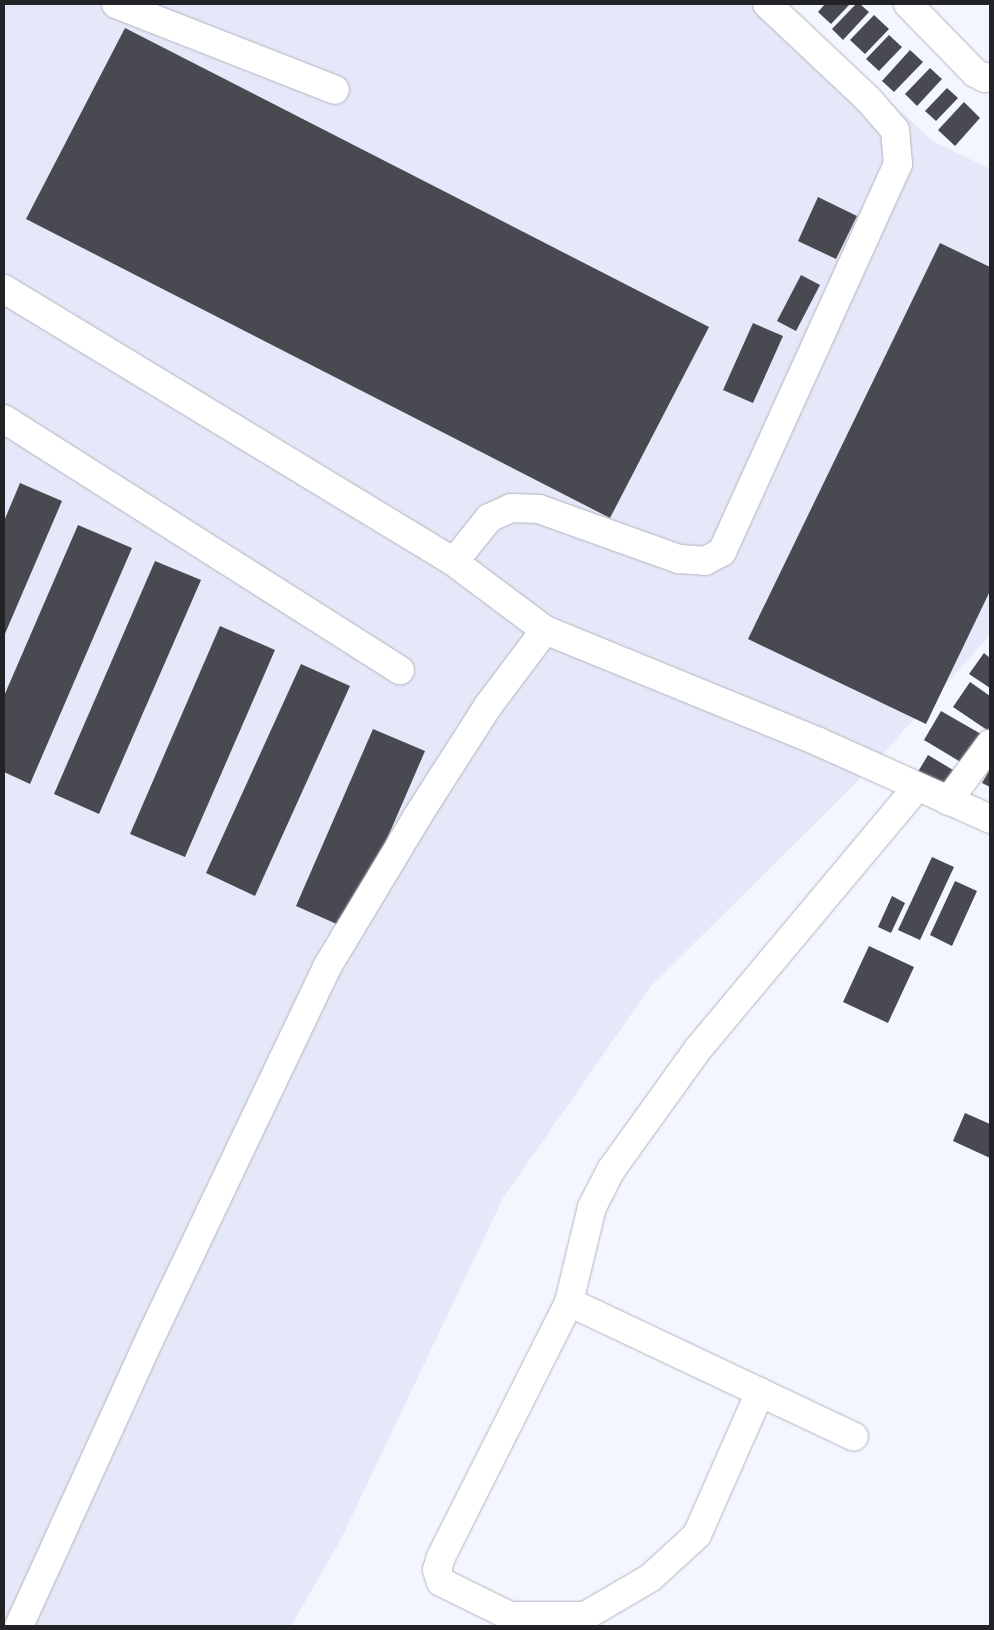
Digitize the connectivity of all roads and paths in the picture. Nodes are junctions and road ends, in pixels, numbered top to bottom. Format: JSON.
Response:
{"nodes":[{"id":1,"x":116,"y":4,"type":"edge"},
{"id":2,"x":767,"y":4,"type":"edge"},
{"id":3,"x":908,"y":4,"type":"edge"},
{"id":4,"x":990,"y":76,"type":"edge"},
{"id":5,"x":336,"y":90,"type":"dead end"},
{"id":6,"x":4,"y":289,"type":"edge"},
{"id":7,"x":4,"y":419,"type":"edge"},
{"id":8,"x":454,"y":562,"type":"junction"},
{"id":9,"x":545,"y":630,"type":"junction"},
{"id":10,"x":400,"y":670,"type":"dead end"},
{"id":11,"x":990,"y":744,"type":"edge"},
{"id":12,"x":907,"y":782,"type":"junction"},
{"id":13,"x":948,"y":801,"type":"junction"},
{"id":14,"x":990,"y":818,"type":"edge"},
{"id":15,"x":569,"y":1302,"type":"junction"},
{"id":16,"x":760,"y":1392,"type":"junction"},
{"id":17,"x":854,"y":1436,"type":"dead end"},
{"id":18,"x":18,"y":1626,"type":"edge"}],
"edges":[{"from":1,"to":5,"type":"street"},
{"from":2,"to":8,"type":"street"},
{"from":3,"to":4,"type":"street"},
{"from":6,"to":8,"type":"street"},
{"from":7,"to":10,"type":"street"},
{"from":8,"to":9,"type":"street"},
{"from":9,"to":12,"type":"street"},
{"from":9,"to":18,"type":"street"},
{"from":11,"to":13,"type":"street"},
{"from":12,"to":13,"type":"street"},
{"from":12,"to":15,"type":"street"},
{"from":13,"to":14,"type":"street"},
{"from":15,"to":16,"type":"street"},
{"from":15,"to":16,"type":"street"},
{"from":16,"to":17,"type":"street"}]}
